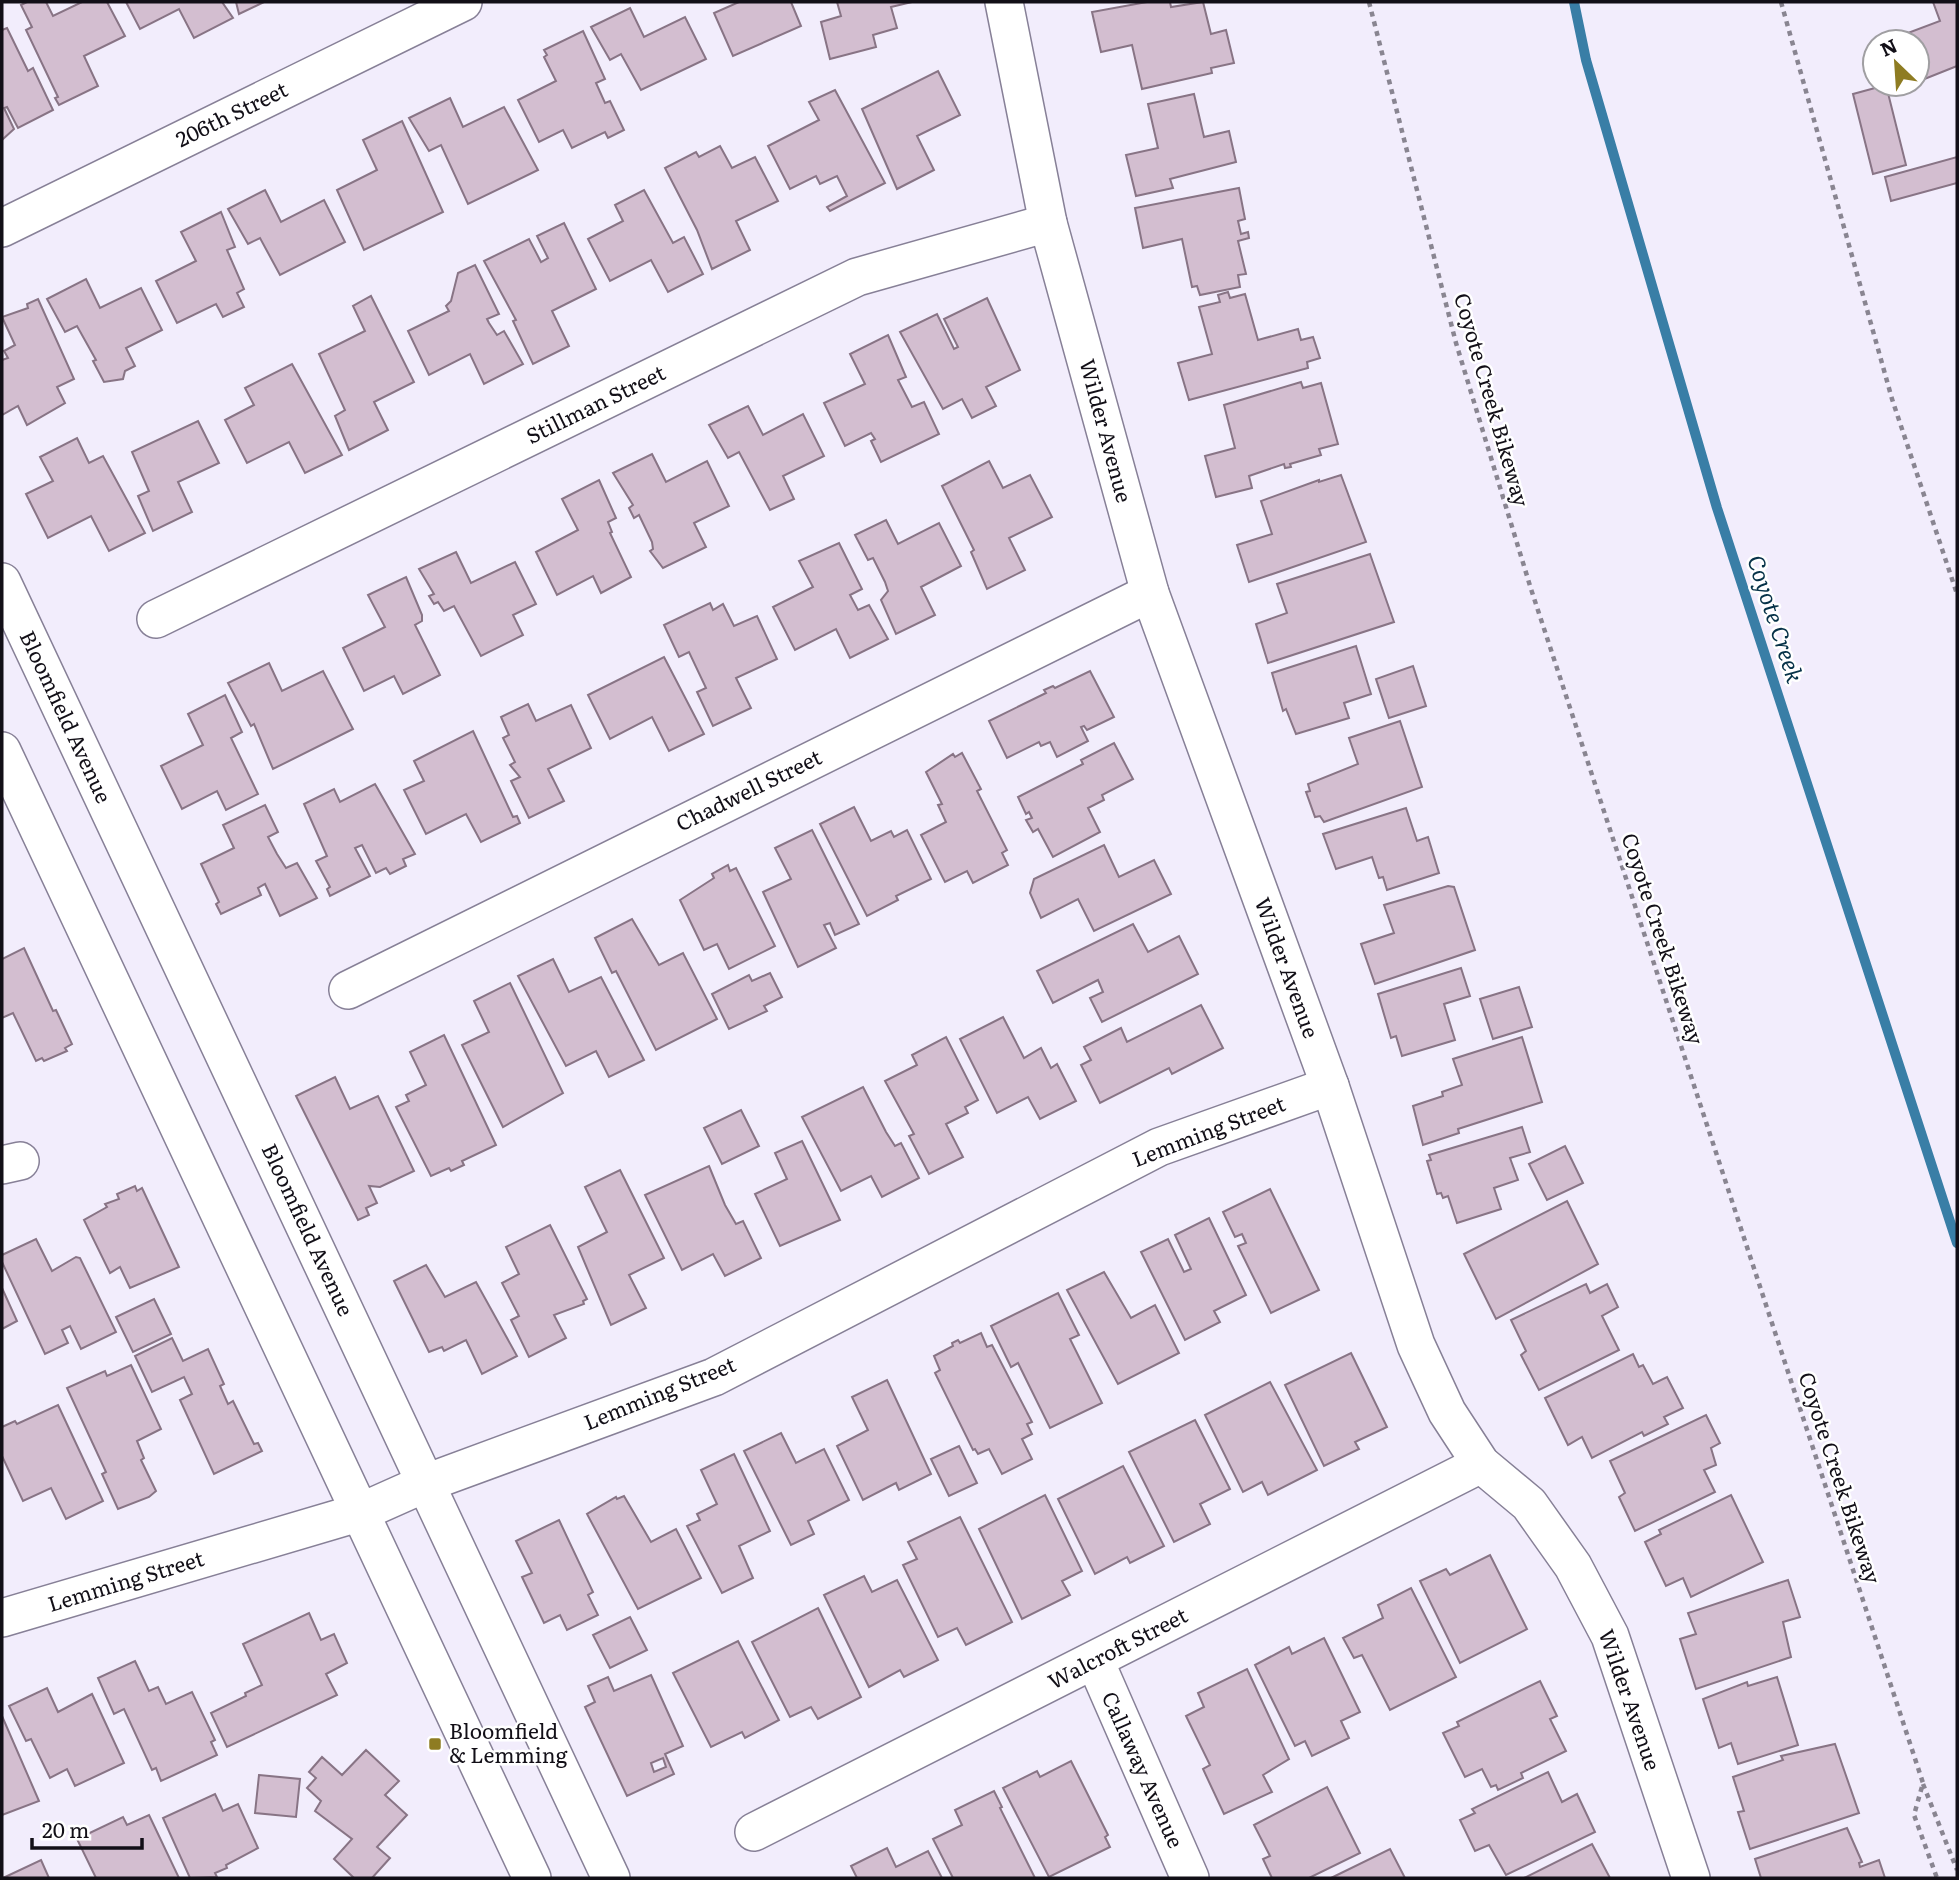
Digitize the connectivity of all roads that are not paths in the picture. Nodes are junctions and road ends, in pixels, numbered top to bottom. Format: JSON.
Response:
{"nodes":[{"id":1,"x":463,"y":2,"type":"edge"},
{"id":2,"x":1003,"y":2,"type":"edge"},
{"id":3,"x":1048,"y":223,"type":"junction"},
{"id":4,"x":2,"y":228,"type":"edge"},
{"id":5,"x":2,"y":582,"type":"edge"},
{"id":6,"x":1150,"y":593,"type":"junction"},
{"id":7,"x":156,"y":619,"type":"dead end"},
{"id":8,"x":2,"y":751,"type":"edge"},
{"id":9,"x":348,"y":990,"type":"dead end"},
{"id":10,"x":1329,"y":1086,"type":"junction"},
{"id":11,"x":1481,"y":1464,"type":"junction"},
{"id":12,"x":426,"y":1483,"type":"junction"},
{"id":13,"x":361,"y":1512,"type":"junction"},
{"id":14,"x":2,"y":1618,"type":"edge"},
{"id":15,"x":1095,"y":1661,"type":"junction"},
{"id":16,"x":754,"y":1832,"type":"dead end"},
{"id":17,"x":532,"y":1878,"type":"edge"},
{"id":18,"x":611,"y":1878,"type":"edge"},
{"id":19,"x":1190,"y":1878,"type":"edge"},
{"id":20,"x":1691,"y":1878,"type":"edge"}],
"edges":[{"from":1,"to":4,"type":"street","name":"206th Street"},
{"from":2,"to":3,"type":"street","name":"Wilder Avenue"},
{"from":3,"to":6,"type":"street","name":"Wilder Avenue"},
{"from":3,"to":7,"type":"street","name":"Stillman Street"},
{"from":5,"to":12,"type":"street","name":"Bloomfield Avenue"},
{"from":6,"to":9,"type":"street","name":"Chadwell Street"},
{"from":6,"to":10,"type":"street","name":"Wilder Avenue"},
{"from":8,"to":13,"type":"street"},
{"from":10,"to":11,"type":"street","name":"Wilder Avenue"},
{"from":10,"to":12,"type":"street","name":"Lemming Street"},
{"from":11,"to":15,"type":"street","name":"Walcroft Street"},
{"from":11,"to":20,"type":"street","name":"Wilder Avenue"},
{"from":12,"to":13,"type":"street","name":"Lemming Street"},
{"from":12,"to":18,"type":"street","name":"Bloomfield Avenue"},
{"from":13,"to":14,"type":"street","name":"Lemming Street"},
{"from":13,"to":17,"type":"street"},
{"from":15,"to":16,"type":"street","name":"Walcroft Street"},
{"from":15,"to":19,"type":"street","name":"Callaway Avenue"}]}
